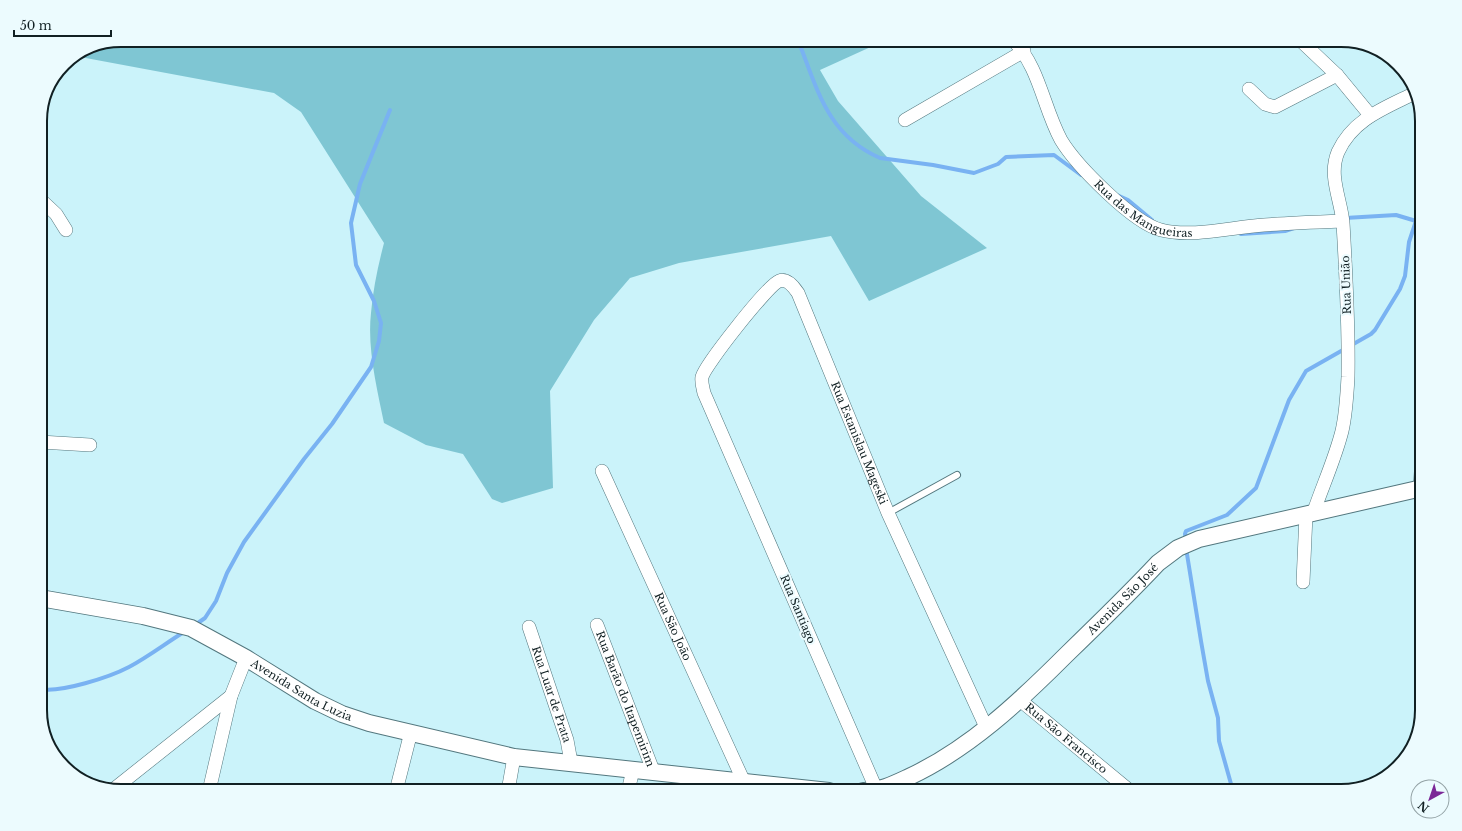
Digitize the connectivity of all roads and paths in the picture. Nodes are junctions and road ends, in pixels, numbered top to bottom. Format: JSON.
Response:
{"nodes":[{"id":1,"x":1020,"y":47,"type":"edge"},
{"id":2,"x":1307,"y":47,"type":"edge"},
{"id":3,"x":1024,"y":51,"type":"junction"},
{"id":4,"x":1337,"y":75,"type":"junction"},
{"id":5,"x":1249,"y":90,"type":"dead end"},
{"id":6,"x":1410,"y":95,"type":"edge"},
{"id":7,"x":1370,"y":115,"type":"junction"},
{"id":8,"x":905,"y":120,"type":"dead end"},
{"id":9,"x":47,"y":206,"type":"edge"},
{"id":10,"x":1342,"y":221,"type":"junction"},
{"id":11,"x":66,"y":230,"type":"dead end"},
{"id":12,"x":702,"y":377,"type":"joint"},
{"id":13,"x":47,"y":442,"type":"edge"},
{"id":14,"x":90,"y":445,"type":"dead end"},
{"id":15,"x":602,"y":471,"type":"dead end"},
{"id":16,"x":958,"y":475,"type":"dead end"},
{"id":17,"x":1415,"y":489,"type":"edge"},
{"id":18,"x":888,"y":513,"type":"junction"},
{"id":19,"x":1309,"y":515,"type":"junction"},
{"id":20,"x":1303,"y":582,"type":"dead end"},
{"id":21,"x":47,"y":599,"type":"edge"},
{"id":22,"x":597,"y":625,"type":"dead end"},
{"id":23,"x":529,"y":627,"type":"dead end"},
{"id":24,"x":246,"y":658,"type":"junction"},
{"id":25,"x":231,"y":696,"type":"junction"},
{"id":26,"x":1020,"y":700,"type":"junction"},
{"id":27,"x":986,"y":727,"type":"junction"},
{"id":28,"x":412,"y":732,"type":"junction"},
{"id":29,"x":514,"y":757,"type":"junction"},
{"id":30,"x":571,"y":762,"type":"junction"},
{"id":31,"x":633,"y":770,"type":"junction"},
{"id":32,"x":654,"y":773,"type":"junction"},
{"id":33,"x":120,"y":784,"type":"edge"},
{"id":34,"x":211,"y":784,"type":"edge"},
{"id":35,"x":398,"y":784,"type":"edge"},
{"id":36,"x":509,"y":784,"type":"edge"},
{"id":37,"x":630,"y":784,"type":"edge"},
{"id":38,"x":736,"y":784,"type":"edge"},
{"id":39,"x":750,"y":784,"type":"edge"},
{"id":40,"x":874,"y":784,"type":"edge"},
{"id":41,"x":900,"y":784,"type":"edge"},
{"id":42,"x":1122,"y":784,"type":"edge"}],
"edges":[{"from":1,"to":3,"type":"street","name":"Rua das Mangueiras"},
{"from":2,"to":4,"type":"street"},
{"from":3,"to":8,"type":"street"},
{"from":3,"to":10,"type":"street","name":"Rua das Mangueiras"},
{"from":4,"to":5,"type":"street"},
{"from":4,"to":7,"type":"street"},
{"from":6,"to":7,"type":"street","name":"Rua União"},
{"from":7,"to":10,"type":"street","name":"Rua União"},
{"from":9,"to":11,"type":"street"},
{"from":10,"to":19,"type":"street","name":"Rua União"},
{"from":12,"to":18,"type":"street","name":"Rua Estanislau Mageski"},
{"from":12,"to":40,"type":"street","name":"Rua Santiago"},
{"from":13,"to":14,"type":"street"},
{"from":15,"to":39,"type":"street","name":"Rua São João"},
{"from":16,"to":18,"type":"lane"},
{"from":17,"to":19,"type":"street","name":"Avenida São José"},
{"from":18,"to":27,"type":"street","name":"Rua Estanislau Mageski"},
{"from":19,"to":20,"type":"street","name":"Rua União"},
{"from":19,"to":26,"type":"street","name":"Avenida São José"},
{"from":21,"to":24,"type":"street","name":"Avenida Santa Luzia"},
{"from":22,"to":32,"type":"street","name":"Rua Barão do Itapemirim"},
{"from":23,"to":30,"type":"street","name":"Rua Luar de Prata"},
{"from":24,"to":25,"type":"street"},
{"from":24,"to":28,"type":"street","name":"Avenida Santa Luzia"},
{"from":25,"to":33,"type":"street"},
{"from":25,"to":34,"type":"street"},
{"from":26,"to":27,"type":"street","name":"Avenida São José"},
{"from":26,"to":42,"type":"street","name":"Rua São Francisco"},
{"from":27,"to":41,"type":"street","name":"Avenida São José"},
{"from":28,"to":29,"type":"street","name":"Avenida Santa Luzia"},
{"from":28,"to":35,"type":"street"},
{"from":29,"to":30,"type":"street","name":"Avenida Santa Luzia"},
{"from":29,"to":36,"type":"street"},
{"from":30,"to":31,"type":"street"},
{"from":31,"to":32,"type":"street"},
{"from":31,"to":37,"type":"street"},
{"from":32,"to":38,"type":"street"}]}
